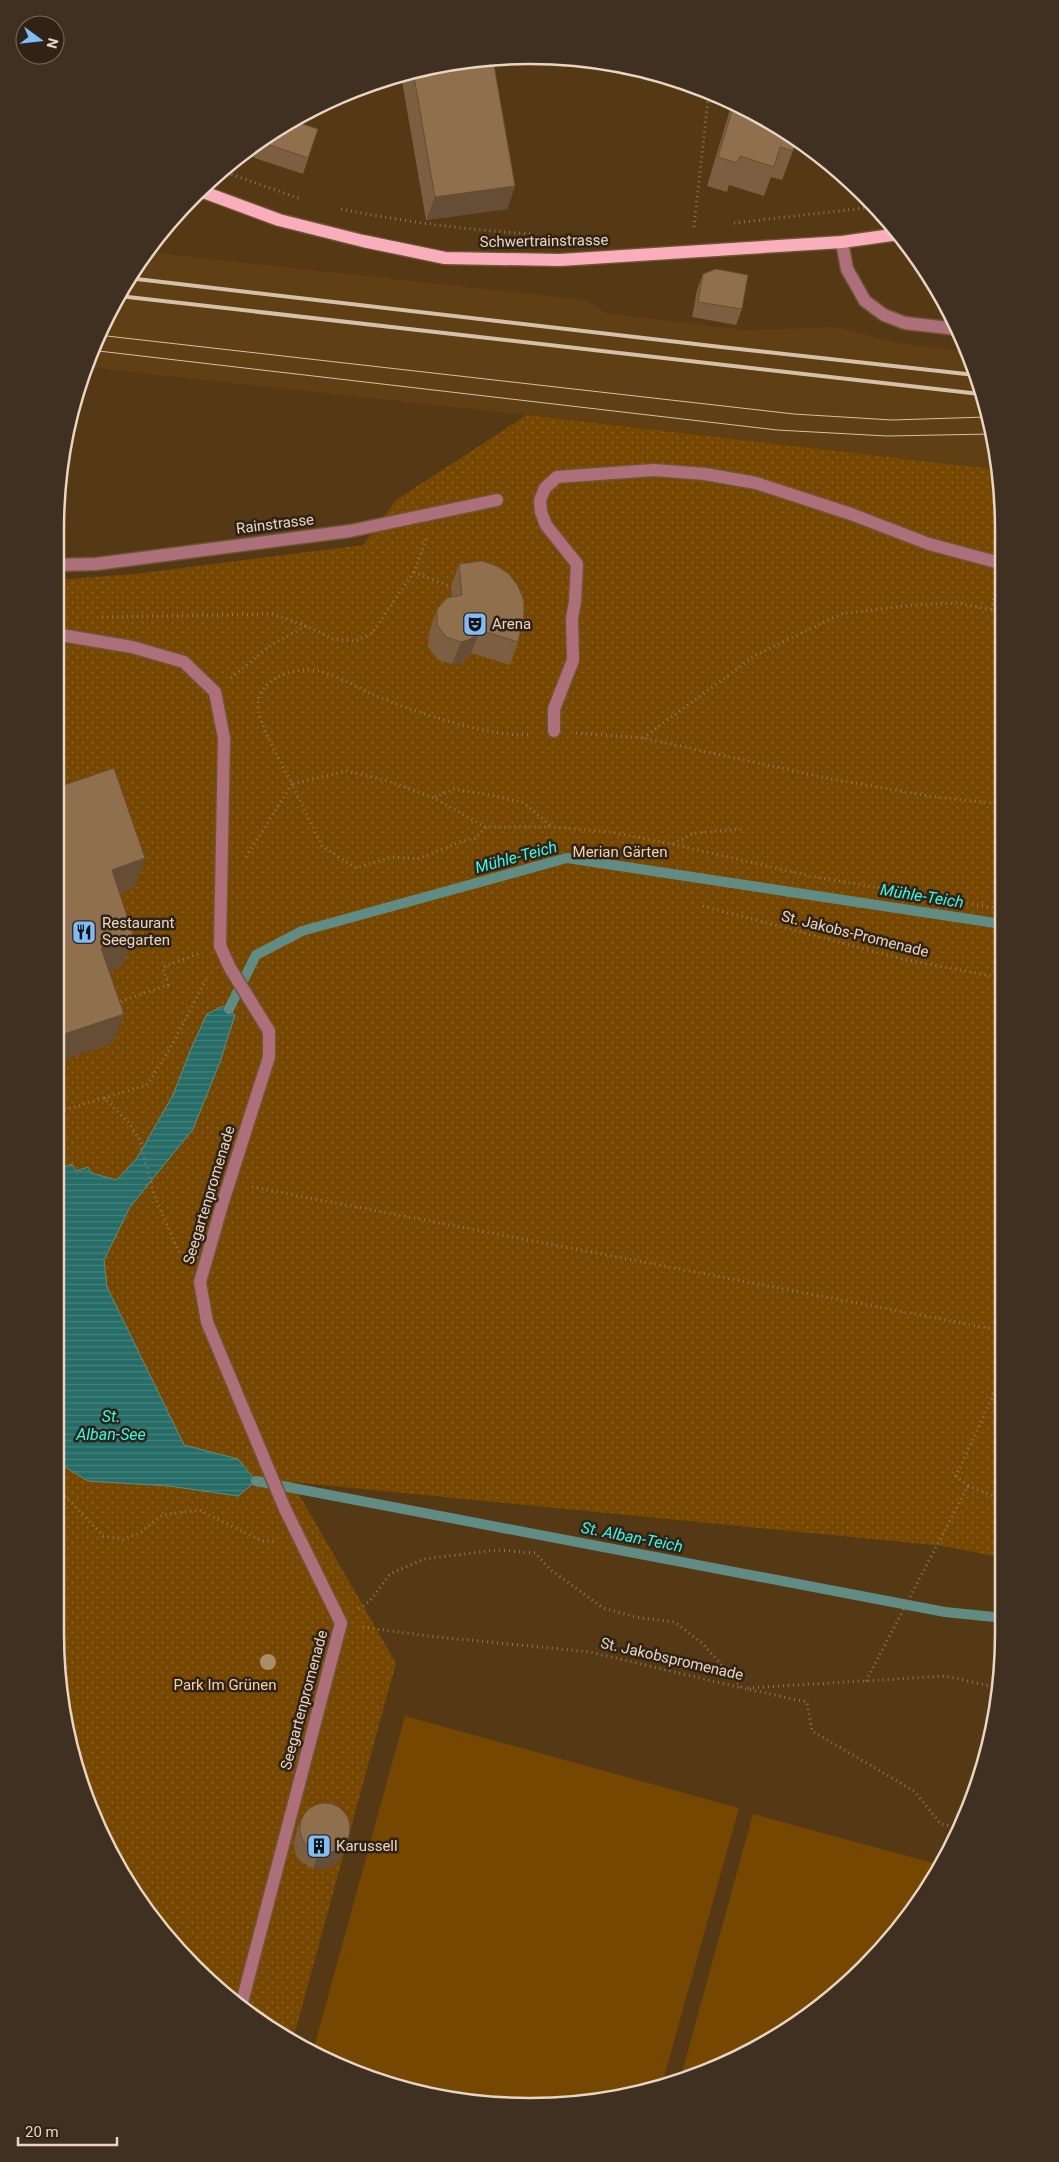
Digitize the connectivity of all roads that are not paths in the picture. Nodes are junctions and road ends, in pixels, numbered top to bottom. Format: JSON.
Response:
{"nodes":[{"id":1,"x":207,"y":193,"type":"edge"},
{"id":2,"x":890,"y":235,"type":"edge"},
{"id":3,"x":842,"y":242,"type":"junction"},
{"id":4,"x":949,"y":328,"type":"edge"},
{"id":5,"x":498,"y":500,"type":"dead end"},
{"id":6,"x":995,"y":562,"type":"edge"},
{"id":7,"x":64,"y":565,"type":"edge"},
{"id":8,"x":64,"y":636,"type":"edge"},
{"id":9,"x":554,"y":731,"type":"road end"},
{"id":10,"x":243,"y":1999,"type":"edge"}],
"edges":[{"from":1,"to":3,"type":"main road","name":"Schwertrainstrasse"},
{"from":2,"to":3,"type":"main road","name":"Schwertrainstrasse"},
{"from":3,"to":4,"type":"street"},
{"from":5,"to":7,"type":"street","name":"Rainstrasse"},
{"from":6,"to":9,"type":"street"},
{"from":8,"to":10,"type":"street","name":"Seegartenpromenade"}]}
